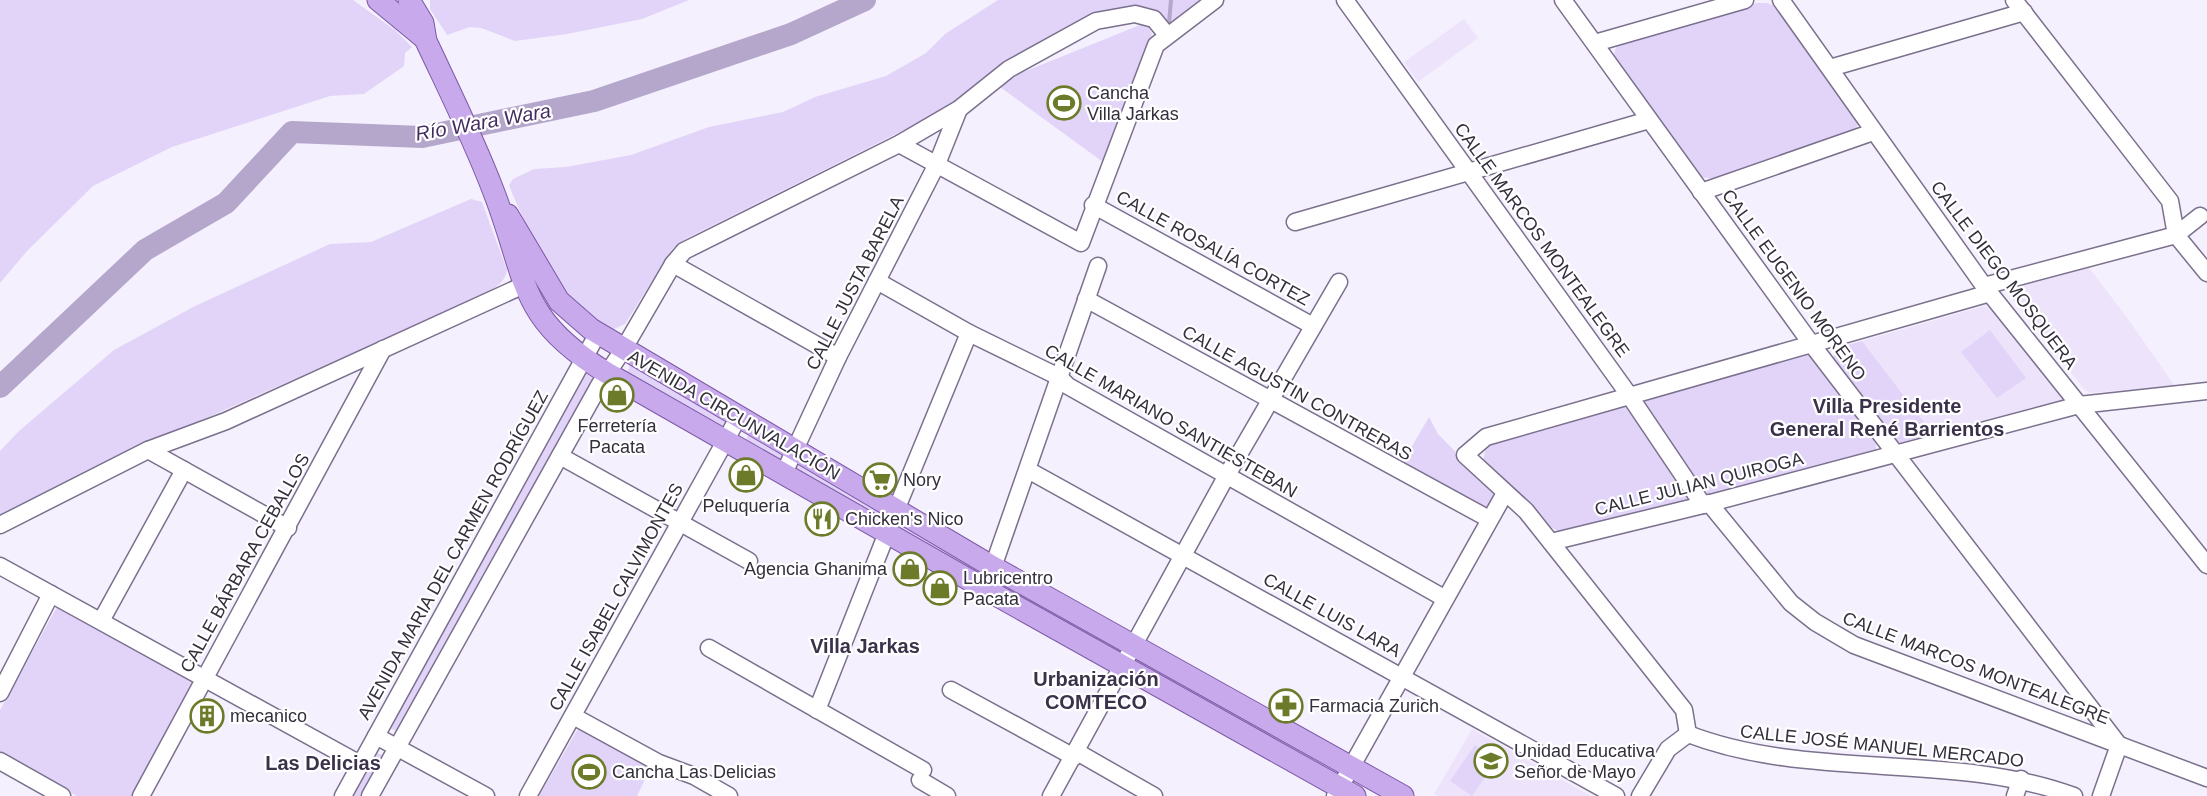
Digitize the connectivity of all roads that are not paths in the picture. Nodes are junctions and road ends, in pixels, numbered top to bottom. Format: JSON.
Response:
{"nodes":[{"id":1,"x":409,"y":0,"type":"edge"},
{"id":2,"x":1215,"y":0,"type":"edge"},
{"id":3,"x":1345,"y":0,"type":"edge"},
{"id":4,"x":1563,"y":0,"type":"edge"},
{"id":5,"x":1744,"y":0,"type":"edge"},
{"id":6,"x":1781,"y":0,"type":"edge"},
{"id":7,"x":383,"y":2,"type":"edge"},
{"id":8,"x":2020,"y":4,"type":"edge"},
{"id":9,"x":1167,"y":35,"type":"junction"},
{"id":10,"x":426,"y":41,"type":"junction"},
{"id":11,"x":1595,"y":44,"type":"junction"},
{"id":12,"x":1830,"y":68,"type":"junction"},
{"id":13,"x":959,"y":109,"type":"junction"},
{"id":14,"x":1650,"y":120,"type":"junction"},
{"id":15,"x":1873,"y":132,"type":"junction"},
{"id":16,"x":899,"y":144,"type":"junction"},
{"id":17,"x":937,"y":164,"type":"junction"},
{"id":18,"x":1469,"y":172,"type":"junction"},
{"id":19,"x":494,"y":191,"type":"junction"},
{"id":20,"x":1701,"y":192,"type":"junction"},
{"id":21,"x":2170,"y":201,"type":"junction"},
{"id":22,"x":1093,"y":204,"type":"junction"},
{"id":23,"x":2204,"y":220,"type":"edge"},
{"id":24,"x":1295,"y":222,"type":"dead end"},
{"id":25,"x":2176,"y":235,"type":"junction"},
{"id":26,"x":673,"y":264,"type":"junction"},
{"id":27,"x":1098,"y":266,"type":"dead end"},
{"id":28,"x":2207,"y":273,"type":"edge"},
{"id":29,"x":877,"y":281,"type":"junction"},
{"id":30,"x":1339,"y":282,"type":"dead end"},
{"id":31,"x":524,"y":285,"type":"junction"},
{"id":32,"x":1987,"y":289,"type":"junction"},
{"id":33,"x":1086,"y":299,"type":"junction"},
{"id":34,"x":1313,"y":326,"type":"junction"},
{"id":35,"x":598,"y":333,"type":"junction"},
{"id":36,"x":969,"y":333,"type":"junction"},
{"id":37,"x":1810,"y":342,"type":"junction"},
{"id":38,"x":383,"y":349,"type":"junction"},
{"id":39,"x":623,"y":350,"type":"junction"},
{"id":40,"x":838,"y":357,"type":"junction"},
{"id":41,"x":582,"y":358,"type":"junction"},
{"id":42,"x":607,"y":373,"type":"junction"},
{"id":43,"x":1059,"y":377,"type":"junction"},
{"id":44,"x":2207,"y":390,"type":"edge"},
{"id":45,"x":1629,"y":395,"type":"junction"},
{"id":46,"x":1270,"y":401,"type":"junction"},
{"id":47,"x":2079,"y":405,"type":"junction"},
{"id":48,"x":738,"y":418,"type":"junction"},
{"id":49,"x":725,"y":439,"type":"junction"},
{"id":50,"x":148,"y":450,"type":"junction"},
{"id":51,"x":795,"y":451,"type":"junction"},
{"id":52,"x":1894,"y":454,"type":"junction"},
{"id":53,"x":560,"y":456,"type":"junction"},
{"id":54,"x":184,"y":470,"type":"junction"},
{"id":55,"x":1028,"y":470,"type":"junction"},
{"id":56,"x":784,"y":473,"type":"junction"},
{"id":57,"x":1227,"y":475,"type":"junction"},
{"id":58,"x":1505,"y":493,"type":"junction"},
{"id":59,"x":1706,"y":504,"type":"junction"},
{"id":60,"x":896,"y":510,"type":"junction"},
{"id":61,"x":1489,"y":519,"type":"junction"},
{"id":62,"x":679,"y":522,"type":"junction"},
{"id":63,"x":0,"y":525,"type":"edge"},
{"id":64,"x":288,"y":528,"type":"junction"},
{"id":65,"x":887,"y":532,"type":"junction"},
{"id":66,"x":1551,"y":542,"type":"junction"},
{"id":67,"x":1184,"y":555,"type":"junction"},
{"id":68,"x":749,"y":561,"type":"dead end"},
{"id":69,"x":2207,"y":565,"type":"edge"},
{"id":70,"x":0,"y":566,"type":"edge"},
{"id":71,"x":993,"y":567,"type":"junction"},
{"id":72,"x":51,"y":594,"type":"junction"},
{"id":73,"x":1444,"y":598,"type":"junction"},
{"id":74,"x":101,"y":621,"type":"junction"},
{"id":75,"x":1134,"y":646,"type":"junction"},
{"id":76,"x":709,"y":648,"type":"dead end"},
{"id":77,"x":1123,"y":666,"type":"junction"},
{"id":78,"x":1403,"y":676,"type":"junction"},
{"id":79,"x":204,"y":678,"type":"junction"},
{"id":80,"x":951,"y":690,"type":"dead end"},
{"id":81,"x":0,"y":693,"type":"edge"},
{"id":82,"x":817,"y":710,"type":"junction"},
{"id":83,"x":573,"y":716,"type":"junction"},
{"id":84,"x":1688,"y":734,"type":"junction"},
{"id":85,"x":376,"y":736,"type":"junction"},
{"id":86,"x":2119,"y":745,"type":"junction"},
{"id":87,"x":397,"y":747,"type":"junction"},
{"id":88,"x":1075,"y":754,"type":"junction"},
{"id":89,"x":0,"y":761,"type":"edge"},
{"id":90,"x":360,"y":764,"type":"junction"},
{"id":91,"x":1352,"y":767,"type":"junction"},
{"id":92,"x":2207,"y":778,"type":"edge"},
{"id":93,"x":2021,"y":779,"type":"junction"},
{"id":94,"x":1343,"y":793,"type":"edge"},
{"id":95,"x":62,"y":796,"type":"edge"},
{"id":96,"x":141,"y":796,"type":"edge"},
{"id":97,"x":343,"y":796,"type":"edge"},
{"id":98,"x":370,"y":796,"type":"edge"},
{"id":99,"x":486,"y":796,"type":"edge"},
{"id":100,"x":528,"y":796,"type":"edge"},
{"id":101,"x":729,"y":796,"type":"edge"},
{"id":102,"x":947,"y":796,"type":"edge"},
{"id":103,"x":1051,"y":796,"type":"edge"},
{"id":104,"x":1154,"y":796,"type":"edge"},
{"id":105,"x":1403,"y":796,"type":"edge"},
{"id":106,"x":1616,"y":796,"type":"edge"},
{"id":107,"x":1640,"y":796,"type":"edge"},
{"id":108,"x":2015,"y":796,"type":"edge"},
{"id":109,"x":2074,"y":796,"type":"edge"},
{"id":110,"x":2101,"y":796,"type":"edge"}],
"edges":[{"from":1,"to":10,"type":"main road","name":"AVENIDA CIRCUNVALACIÓN"},
{"from":2,"to":9,"type":"street"},
{"from":3,"to":18,"type":"street","name":"CALLE MARCOS MONTEALEGRE"},
{"from":4,"to":11,"type":"street","name":"CALLE EUGENIO MORENO"},
{"from":5,"to":11,"type":"street"},
{"from":6,"to":12,"type":"street","name":"CALLE DIEGO MOSQUERA"},
{"from":7,"to":10,"type":"main road","name":"AVENIDA CIRCUNVALACIÓN"},
{"from":8,"to":12,"type":"street"},
{"from":8,"to":21,"type":"street"},
{"from":9,"to":13,"type":"street"},
{"from":9,"to":22,"type":"street"},
{"from":10,"to":19,"type":"main road","name":"AVENIDA CIRCUNVALACIÓN"},
{"from":11,"to":14,"type":"street","name":"CALLE EUGENIO MORENO"},
{"from":12,"to":15,"type":"street","name":"CALLE DIEGO MOSQUERA"},
{"from":13,"to":16,"type":"street"},
{"from":13,"to":17,"type":"street","name":"CALLE JUSTA BARELA"},
{"from":14,"to":18,"type":"street"},
{"from":14,"to":20,"type":"street","name":"CALLE EUGENIO MORENO"},
{"from":15,"to":20,"type":"street"},
{"from":15,"to":32,"type":"street","name":"CALLE DIEGO MOSQUERA"},
{"from":16,"to":17,"type":"street"},
{"from":16,"to":26,"type":"street"},
{"from":17,"to":22,"type":"street"},
{"from":17,"to":29,"type":"street","name":"CALLE JUSTA BARELA"},
{"from":18,"to":24,"type":"street"},
{"from":18,"to":45,"type":"street","name":"CALLE MARCOS MONTEALEGRE"},
{"from":19,"to":31,"type":"main road","name":"AVENIDA CIRCUNVALACIÓN"},
{"from":19,"to":35,"type":"main road","name":"AVENIDA CIRCUNVALACIÓN"},
{"from":20,"to":37,"type":"street","name":"CALLE EUGENIO MORENO"},
{"from":21,"to":23,"type":"street"},
{"from":21,"to":25,"type":"street"},
{"from":22,"to":34,"type":"street","name":"CALLE ROSALÍA CORTEZ"},
{"from":23,"to":25,"type":"street"},
{"from":25,"to":28,"type":"street"},
{"from":25,"to":32,"type":"street"},
{"from":26,"to":39,"type":"street"},
{"from":26,"to":40,"type":"street"},
{"from":27,"to":33,"type":"street"},
{"from":29,"to":36,"type":"street","name":"CALLE MARIANO SANTIESTEBAN"},
{"from":29,"to":40,"type":"street","name":"CALLE JUSTA BARELA"},
{"from":30,"to":34,"type":"street"},
{"from":31,"to":38,"type":"street"},
{"from":31,"to":41,"type":"main road","name":"AVENIDA CIRCUNVALACIÓN"},
{"from":32,"to":37,"type":"street"},
{"from":32,"to":47,"type":"street","name":"CALLE DIEGO MOSQUERA"},
{"from":33,"to":43,"type":"street"},
{"from":33,"to":46,"type":"street","name":"CALLE AGUSTIN CONTRERAS"},
{"from":34,"to":46,"type":"street"},
{"from":35,"to":39,"type":"main road","name":"AVENIDA CIRCUNVALACIÓN"},
{"from":35,"to":41,"type":"street","name":"AVENIDA MARIA DEL CARMEN RODRÍGUEZ"},
{"from":36,"to":43,"type":"street","name":"CALLE MARIANO SANTIESTEBAN"},
{"from":36,"to":60,"type":"street"},
{"from":37,"to":45,"type":"street"},
{"from":37,"to":52,"type":"street","name":"CALLE EUGENIO MORENO"},
{"from":38,"to":50,"type":"street"},
{"from":38,"to":64,"type":"street","name":"CALLE BÁRBARA CEBALLOS"},
{"from":39,"to":42,"type":"street"},
{"from":39,"to":48,"type":"main road","name":"AVENIDA CIRCUNVALACIÓN"},
{"from":40,"to":51,"type":"street","name":"CALLE JUSTA BARELA"},
{"from":41,"to":42,"type":"main road","name":"AVENIDA CIRCUNVALACIÓN"},
{"from":41,"to":85,"type":"street","name":"AVENIDA MARIA DEL CARMEN RODRÍGUEZ"},
{"from":42,"to":49,"type":"main road","name":"AVENIDA CIRCUNVALACIÓN"},
{"from":42,"to":53,"type":"street"},
{"from":43,"to":55,"type":"street"},
{"from":43,"to":57,"type":"street","name":"CALLE MARIANO SANTIESTEBAN"},
{"from":44,"to":47,"type":"street","name":"CALLE JULIAN QUIROGA"},
{"from":45,"to":58,"type":"street"},
{"from":45,"to":59,"type":"street","name":"CALLE MARCOS MONTEALEGRE"},
{"from":46,"to":57,"type":"street"},
{"from":46,"to":61,"type":"street","name":"CALLE AGUSTIN CONTRERAS"},
{"from":47,"to":52,"type":"street","name":"CALLE JULIAN QUIROGA"},
{"from":47,"to":69,"type":"street","name":"CALLE DIEGO MOSQUERA"},
{"from":48,"to":49,"type":"street","name":"CALLE ISABEL CALVIMONTES"},
{"from":48,"to":51,"type":"main road","name":"AVENIDA CIRCUNVALACIÓN"},
{"from":49,"to":56,"type":"main road","name":"AVENIDA CIRCUNVALACIÓN"},
{"from":49,"to":62,"type":"street","name":"CALLE ISABEL CALVIMONTES"},
{"from":50,"to":54,"type":"street"},
{"from":50,"to":63,"type":"street"},
{"from":51,"to":56,"type":"street","name":"CALLE JUSTA BARELA"},
{"from":51,"to":60,"type":"main road","name":"AVENIDA CIRCUNVALACIÓN"},
{"from":52,"to":59,"type":"street","name":"CALLE JULIAN QUIROGA"},
{"from":52,"to":86,"type":"street","name":"CALLE EUGENIO MORENO"},
{"from":53,"to":62,"type":"street"},
{"from":53,"to":87,"type":"street"},
{"from":54,"to":64,"type":"street"},
{"from":54,"to":74,"type":"street"},
{"from":55,"to":67,"type":"street","name":"CALLE LUIS LARA"},
{"from":55,"to":71,"type":"street"},
{"from":56,"to":65,"type":"main road","name":"AVENIDA CIRCUNVALACIÓN"},
{"from":57,"to":67,"type":"street"},
{"from":57,"to":73,"type":"street","name":"CALLE MARIANO SANTIESTEBAN"},
{"from":58,"to":61,"type":"street"},
{"from":58,"to":66,"type":"street"},
{"from":59,"to":66,"type":"street","name":"CALLE JULIAN QUIROGA"},
{"from":59,"to":86,"type":"street","name":"CALLE MARCOS MONTEALEGRE"},
{"from":60,"to":65,"type":"street"},
{"from":60,"to":71,"type":"main road","name":"AVENIDA CIRCUNVALACIÓN"},
{"from":61,"to":73,"type":"street"},
{"from":62,"to":68,"type":"street"},
{"from":62,"to":83,"type":"street","name":"CALLE ISABEL CALVIMONTES"},
{"from":64,"to":79,"type":"street","name":"CALLE BÁRBARA CEBALLOS"},
{"from":65,"to":77,"type":"main road","name":"AVENIDA CIRCUNVALACIÓN"},
{"from":65,"to":82,"type":"street"},
{"from":66,"to":84,"type":"street"},
{"from":67,"to":75,"type":"street"},
{"from":67,"to":78,"type":"street","name":"CALLE LUIS LARA"},
{"from":70,"to":72,"type":"street"},
{"from":71,"to":75,"type":"main road","name":"AVENIDA CIRCUNVALACIÓN"},
{"from":72,"to":74,"type":"street"},
{"from":72,"to":81,"type":"street"},
{"from":73,"to":78,"type":"street"},
{"from":74,"to":79,"type":"street"},
{"from":75,"to":77,"type":"street"},
{"from":75,"to":91,"type":"main road","name":"AVENIDA CIRCUNVALACIÓN"},
{"from":76,"to":82,"type":"street"},
{"from":77,"to":88,"type":"street"},
{"from":77,"to":94,"type":"main road","name":"AVENIDA CIRCUNVALACIÓN"},
{"from":78,"to":91,"type":"street"},
{"from":78,"to":106,"type":"street","name":"CALLE LUIS LARA"},
{"from":79,"to":90,"type":"street"},
{"from":79,"to":96,"type":"street","name":"CALLE BÁRBARA CEBALLOS"},
{"from":80,"to":88,"type":"street"},
{"from":82,"to":102,"type":"street"},
{"from":83,"to":100,"type":"street","name":"CALLE ISABEL CALVIMONTES"},
{"from":83,"to":101,"type":"street"},
{"from":84,"to":93,"type":"street","name":"CALLE JOSÉ MANUEL MERCADO"},
{"from":84,"to":107,"type":"street"},
{"from":85,"to":87,"type":"street"},
{"from":85,"to":90,"type":"street","name":"AVENIDA MARIA DEL CARMEN RODRÍGUEZ"},
{"from":86,"to":92,"type":"street","name":"CALLE MARCOS MONTEALEGRE"},
{"from":86,"to":110,"type":"street"},
{"from":87,"to":98,"type":"street"},
{"from":87,"to":99,"type":"street"},
{"from":88,"to":103,"type":"street"},
{"from":88,"to":104,"type":"street"},
{"from":89,"to":95,"type":"street"},
{"from":90,"to":97,"type":"street","name":"AVENIDA MARIA DEL CARMEN RODRÍGUEZ"},
{"from":91,"to":94,"type":"street"},
{"from":91,"to":105,"type":"main road","name":"AVENIDA CIRCUNVALACIÓN"},
{"from":93,"to":108,"type":"street"},
{"from":93,"to":109,"type":"street","name":"CALLE JOSÉ MANUEL MERCADO"}]}
